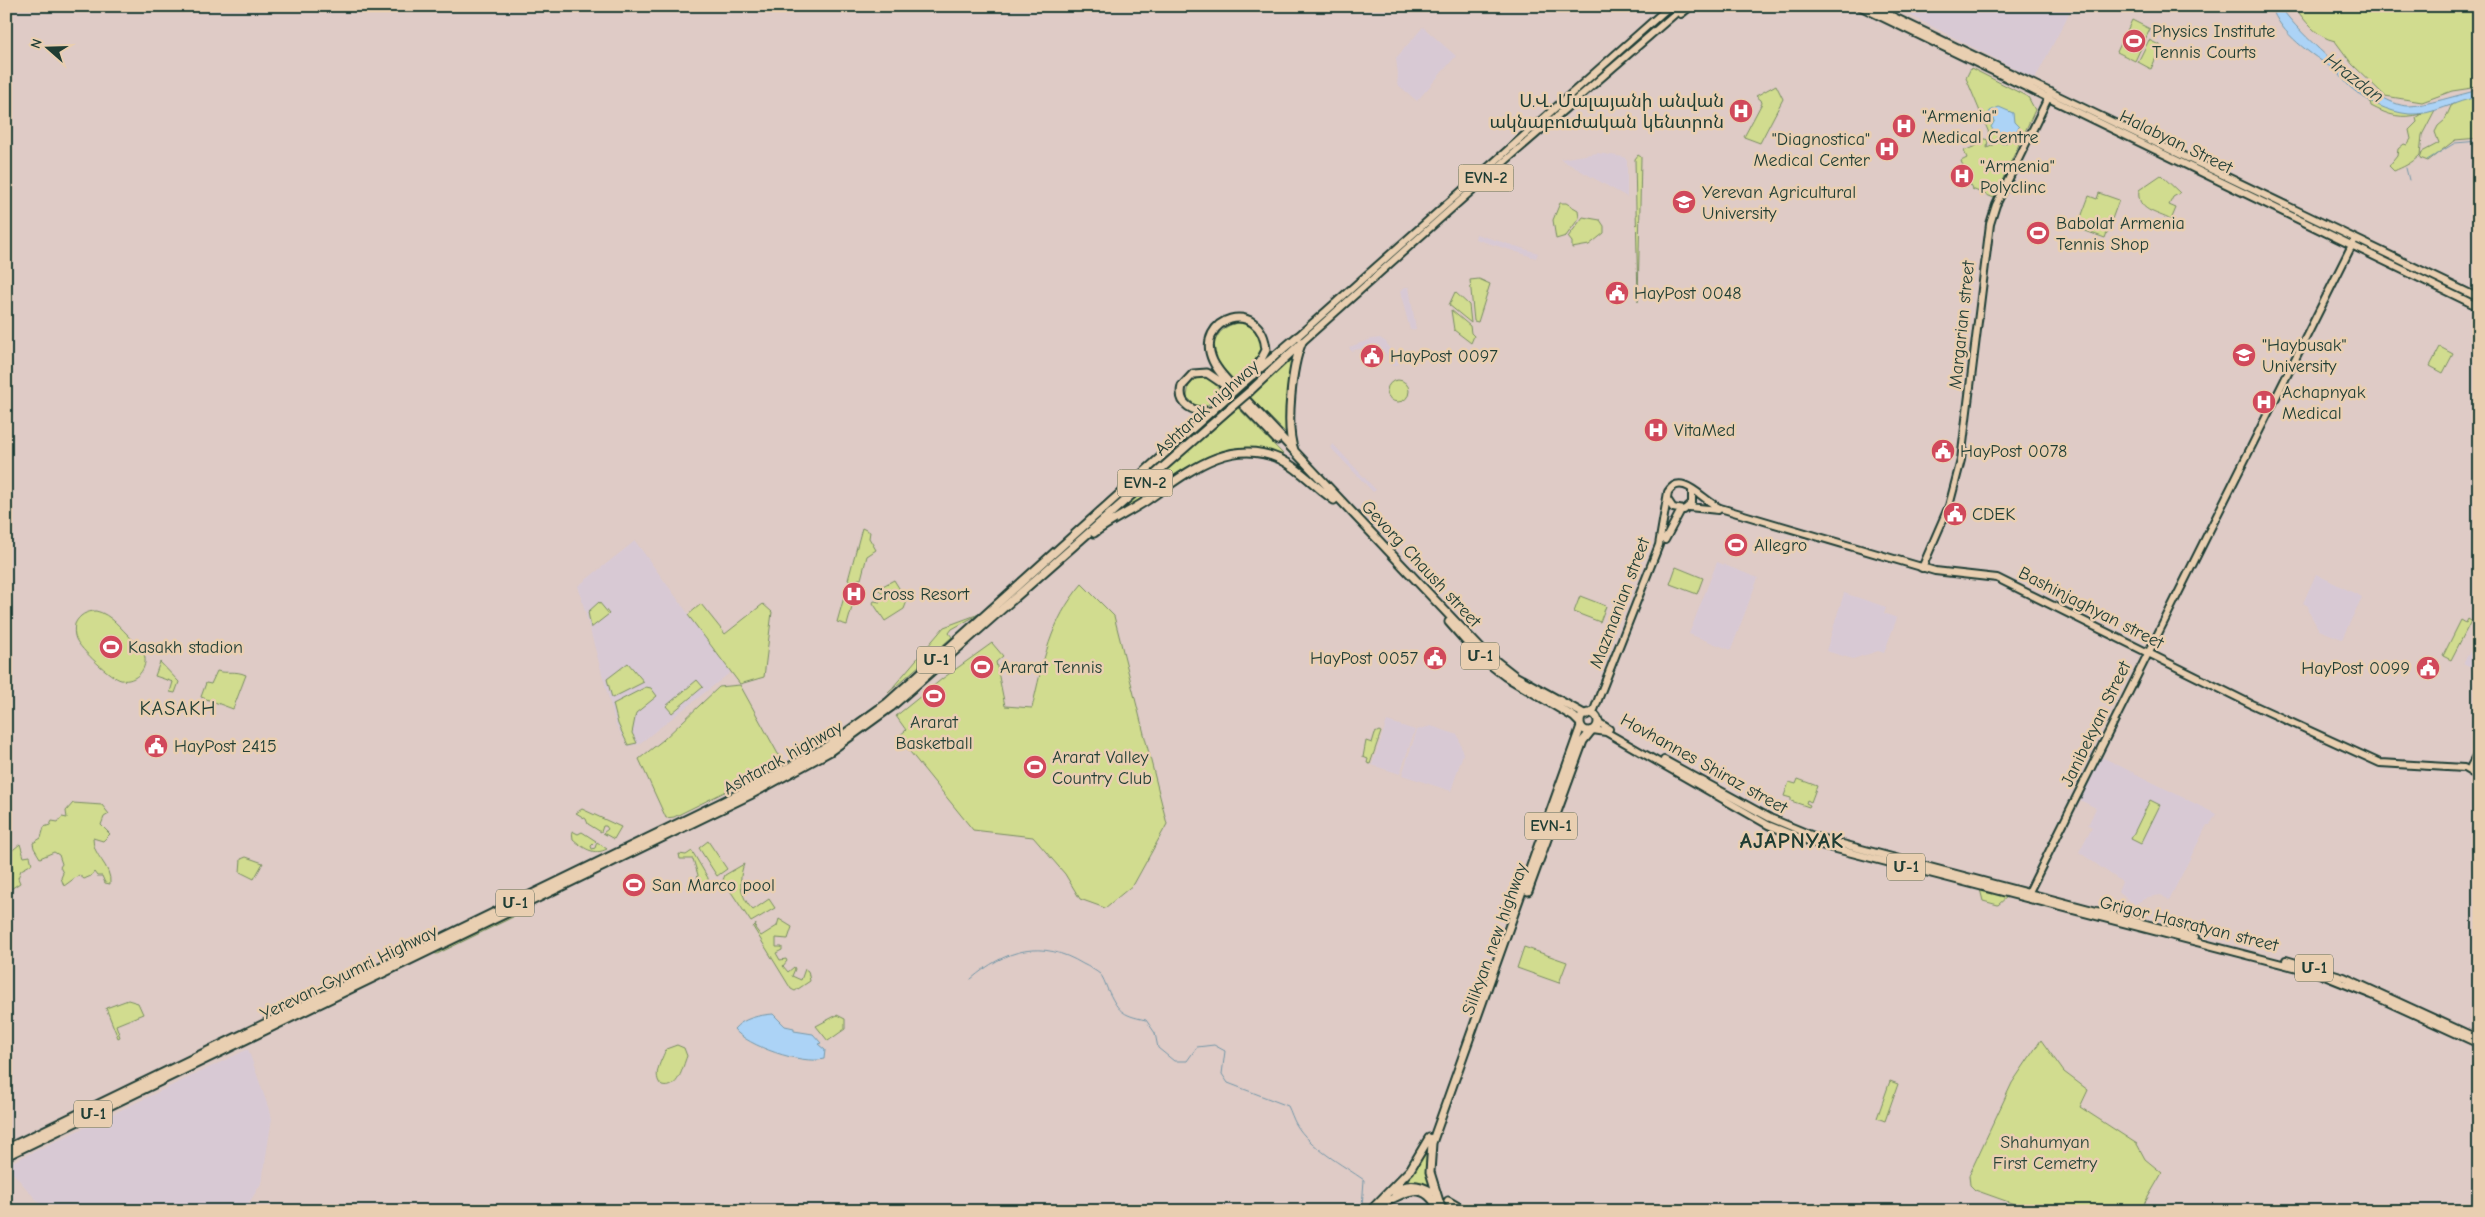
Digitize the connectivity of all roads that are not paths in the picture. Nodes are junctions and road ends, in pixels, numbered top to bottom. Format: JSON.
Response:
{"nodes":[{"id":1,"x":1670,"y":6,"type":"edge"},
{"id":2,"x":1684,"y":6,"type":"edge"},
{"id":3,"x":1691,"y":6,"type":"edge"},
{"id":4,"x":1859,"y":6,"type":"edge"},
{"id":5,"x":1871,"y":6,"type":"edge"},
{"id":6,"x":1642,"y":43,"type":"junction"},
{"id":7,"x":1598,"y":75,"type":"junction"},
{"id":8,"x":2048,"y":95,"type":"junction"},
{"id":9,"x":2353,"y":242,"type":"junction"},
{"id":10,"x":2479,"y":298,"type":"edge"},
{"id":11,"x":2479,"y":306,"type":"edge"},
{"id":12,"x":1300,"y":340,"type":"junction"},
{"id":13,"x":1253,"y":375,"type":"junction"},
{"id":14,"x":1211,"y":411,"type":"junction"},
{"id":15,"x":1295,"y":453,"type":"junction"},
{"id":16,"x":1692,"y":490,"type":"junction"},
{"id":17,"x":1667,"y":499,"type":"junction"},
{"id":18,"x":1334,"y":500,"type":"junction"},
{"id":19,"x":1689,"y":506,"type":"junction"},
{"id":20,"x":1681,"y":510,"type":"junction"},
{"id":21,"x":1061,"y":557,"type":"junction"},
{"id":22,"x":1921,"y":567,"type":"junction"},
{"id":23,"x":1007,"y":600,"type":"junction"},
{"id":24,"x":2148,"y":654,"type":"junction"},
{"id":25,"x":1587,"y":714,"type":"junction"},
{"id":26,"x":1597,"y":720,"type":"junction"},
{"id":27,"x":1581,"y":725,"type":"junction"},
{"id":28,"x":1592,"y":730,"type":"junction"},
{"id":29,"x":2479,"y":751,"type":"edge"},
{"id":30,"x":2469,"y":770,"type":"junction"},
{"id":31,"x":2479,"y":777,"type":"edge"},
{"id":32,"x":751,"y":792,"type":"junction"},
{"id":33,"x":695,"y":816,"type":"joint"},
{"id":34,"x":704,"y":818,"type":"joint"},
{"id":35,"x":639,"y":846,"type":"junction"},
{"id":36,"x":2028,"y":895,"type":"junction"},
{"id":37,"x":2478,"y":1040,"type":"edge"},
{"id":38,"x":178,"y":1069,"type":"junction"},
{"id":39,"x":1459,"y":1077,"type":"junction"},
{"id":40,"x":1452,"y":1087,"type":"junction"},
{"id":41,"x":6,"y":1149,"type":"edge"},
{"id":42,"x":6,"y":1156,"type":"edge"},
{"id":43,"x":1432,"y":1192,"type":"dead end"},
{"id":44,"x":1448,"y":1201,"type":"dead end"},
{"id":45,"x":1371,"y":1211,"type":"edge"},
{"id":46,"x":1440,"y":1211,"type":"edge"},
{"id":47,"x":1446,"y":1211,"type":"edge"},
{"id":48,"x":1465,"y":1211,"type":"edge"}],
"edges":[{"from":1,"to":7,"type":"main road","name":"Ashtarak highway","number":"EVN-2"},
{"from":2,"to":6,"type":"main road","name":"Ashtarak highway","number":"EVN-2"},
{"from":3,"to":6,"type":"main road"},
{"from":4,"to":8,"type":"main road","name":"Halabyan Street"},
{"from":5,"to":8,"type":"main road","name":"Halabyan Street"},
{"from":6,"to":7,"type":"main road","name":"Ashtarak highway","number":"EVN-2"},
{"from":7,"to":12,"type":"main road","name":"Ashtarak highway","number":"EVN-2"},
{"from":8,"to":9,"type":"main road","name":"Halabyan Street"},
{"from":8,"to":22,"type":"main road","name":"Margarian street"},
{"from":9,"to":10,"type":"main road","name":"Halabyan Street"},
{"from":9,"to":11,"type":"main road","name":"Halabyan Street"},
{"from":9,"to":24,"type":"main road","name":"Janibekyan Street"},
{"from":12,"to":13,"type":"highway","name":"Ashtarak highway","number":"EVN-2"},
{"from":12,"to":15,"type":"highway"},
{"from":12,"to":21,"type":"highway","name":"Ashtarak highway","number":"EVN-2","bridge":true},
{"from":13,"to":14,"type":"highway","name":"Ashtarak highway","number":"Մ-1","bridge":true},
{"from":13,"to":15,"type":"highway","name":"Gevorg Chaush street"},
{"from":14,"to":18,"type":"highway"},
{"from":14,"to":23,"type":"highway","name":"Ashtarak highway","number":"Մ-1"},
{"from":15,"to":25,"type":"highway","name":"Gevorg Chaush street","number":"Մ-1"},
{"from":16,"to":17,"type":"main road"},
{"from":16,"to":19,"type":"main road"},
{"from":16,"to":22,"type":"main road","name":"Bashinjaghyan street"},
{"from":17,"to":20,"type":"main road"},
{"from":17,"to":25,"type":"main road","name":"Mazmanian street"},
{"from":18,"to":21,"type":"highway"},
{"from":18,"to":27,"type":"highway","name":"Gevorg Chaush street","number":"Մ-1"},
{"from":19,"to":20,"type":"main road"},
{"from":19,"to":22,"type":"main road","name":"Bashinjaghyan street"},
{"from":20,"to":26,"type":"main road","name":"Mazmanian street"},
{"from":21,"to":23,"type":"highway","name":"Ashtarak highway","number":"Մ-1"},
{"from":22,"to":24,"type":"main road","name":"Bashinjaghyan street"},
{"from":23,"to":32,"type":"highway","name":"Ashtarak highway","number":"Մ-1"},
{"from":24,"to":30,"type":"main road","name":"Bashinjaghyan street"},
{"from":24,"to":36,"type":"main road","name":"Janibekyan Street"},
{"from":25,"to":26,"type":"highway","name":"Gevorg Chaush street"},
{"from":25,"to":27,"type":"highway","name":"Silikyan new highway"},
{"from":26,"to":28,"type":"highway","name":"Silikyan new highway"},
{"from":26,"to":36,"type":"main road","name":"Hovhannes Shiraz street","number":"Մ-1"},
{"from":27,"to":28,"type":"highway","name":"Gevorg Chaush street"},
{"from":27,"to":39,"type":"highway","name":"Silikyan new highway","number":"EVN-1"},
{"from":28,"to":36,"type":"main road","name":"Hovhannes Shiraz street","number":"Մ-1"},
{"from":28,"to":39,"type":"highway","name":"Silikyan new highway","number":"EVN-1"},
{"from":29,"to":30,"type":"main road"},
{"from":30,"to":31,"type":"main road"},
{"from":32,"to":33,"type":"highway","name":"Ashtarak highway","number":"Մ-1"},
{"from":32,"to":34,"type":"highway","name":"Ashtarak highway","number":"Մ-1"},
{"from":33,"to":35,"type":"highway","name":"Yerevan-Gyumri Highway","number":"Մ-1"},
{"from":34,"to":35,"type":"highway","name":"Yerevan-Gyumri Highway","number":"Մ-1"},
{"from":35,"to":38,"type":"highway","name":"Yerevan-Gyumri Highway","number":"Մ-1"},
{"from":36,"to":37,"type":"main road","name":"Grigor Hasratyan street","number":"Մ-1"},
{"from":38,"to":41,"type":"highway","name":"Yerevan-Gyumri Highway","number":"Մ-1"},
{"from":38,"to":42,"type":"highway","name":"Yerevan-Gyumri Highway","number":"Մ-1"},
{"from":39,"to":40,"type":"highway","name":"Silikyan new highway","number":"EVN-1"},
{"from":39,"to":47,"type":"highway","name":"Silikyan new highway","number":"EVN-1"},
{"from":40,"to":45,"type":"highway"},
{"from":40,"to":46,"type":"highway","number":"EVN-1"},
{"from":43,"to":45,"type":"highway"},
{"from":44,"to":48,"type":"highway"},
{"from":45,"to":46,"type":"highway"}]}
